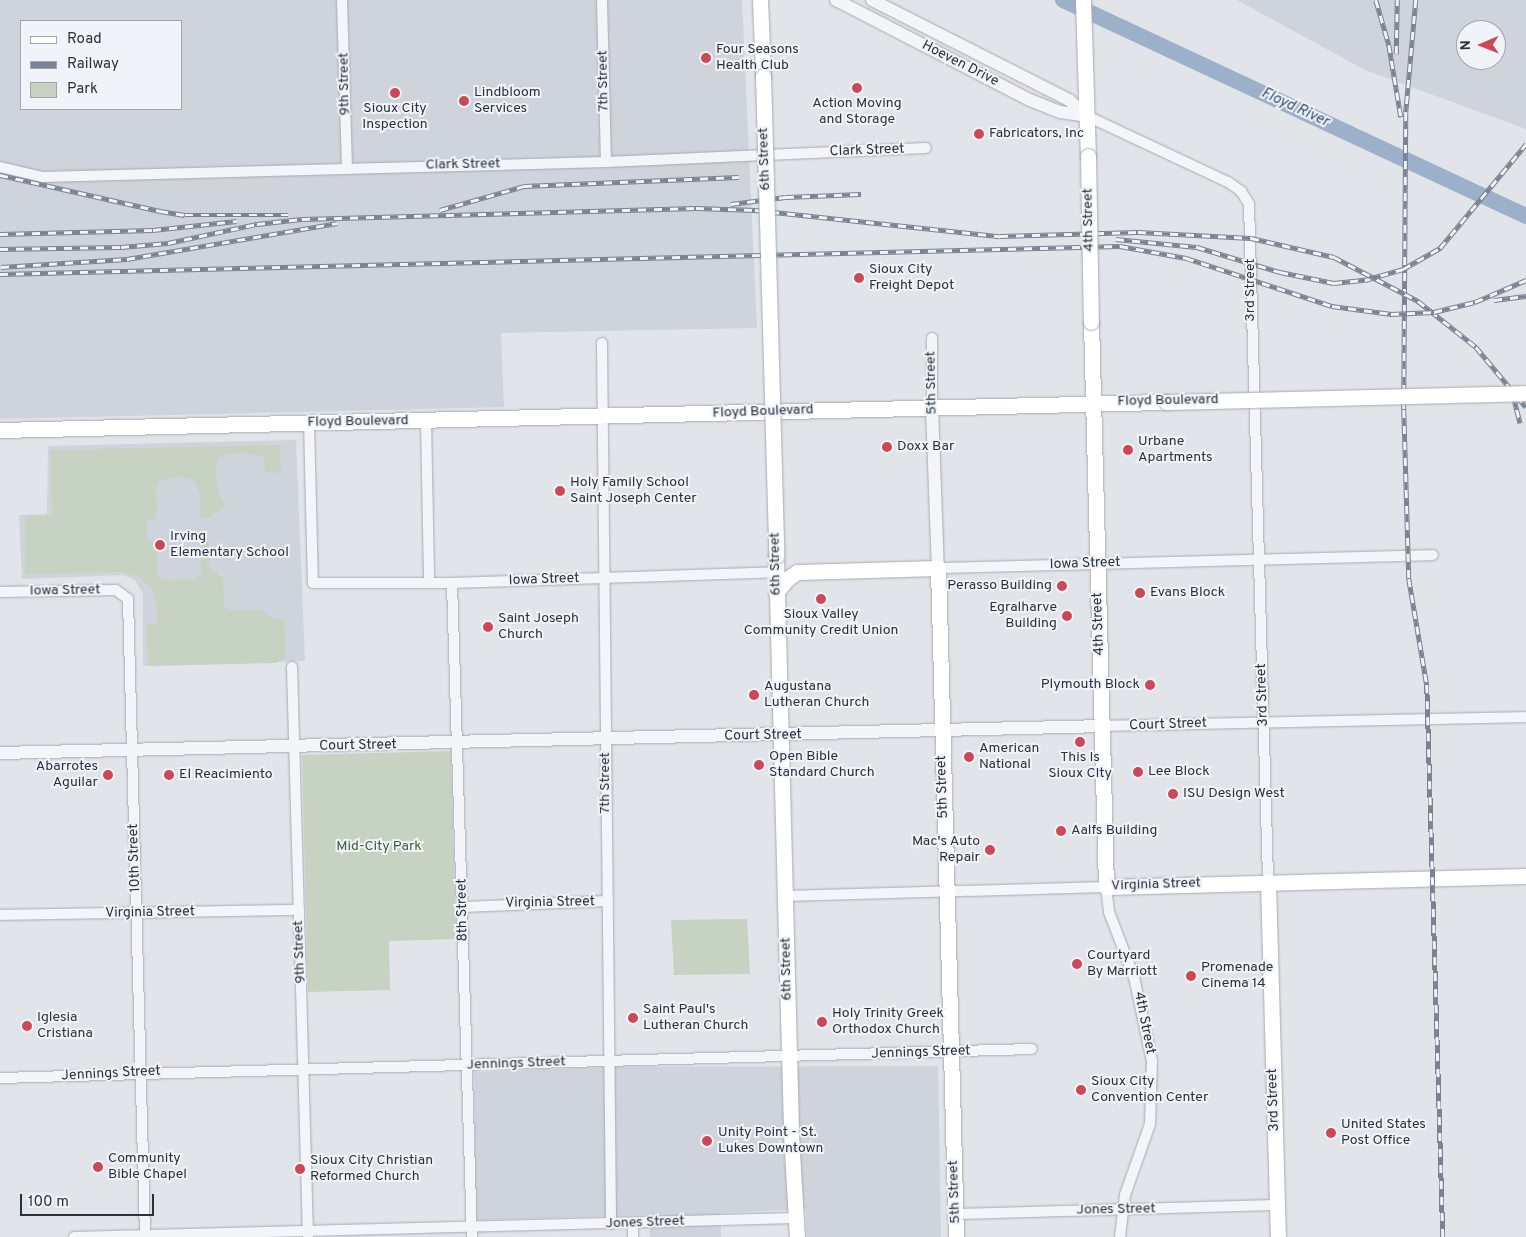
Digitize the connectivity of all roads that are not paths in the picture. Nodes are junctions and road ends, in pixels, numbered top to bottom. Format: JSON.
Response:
{"nodes":[{"id":1,"x":342,"y":0,"type":"edge"},
{"id":2,"x":602,"y":0,"type":"edge"},
{"id":3,"x":836,"y":0,"type":"edge"},
{"id":4,"x":872,"y":0,"type":"edge"},
{"id":5,"x":1083,"y":0,"type":"edge"},
{"id":6,"x":762,"y":4,"type":"edge"},
{"id":7,"x":1087,"y":116,"type":"junction"},
{"id":8,"x":926,"y":148,"type":"dead end"},
{"id":9,"x":606,"y":162,"type":"junction"},
{"id":10,"x":0,"y":167,"type":"edge"},
{"id":11,"x":347,"y":168,"type":"junction"},
{"id":12,"x":1210,"y":174,"type":"joint"},
{"id":13,"x":932,"y":338,"type":"dead end"},
{"id":14,"x":602,"y":343,"type":"dead end"},
{"id":15,"x":1526,"y":393,"type":"edge"},
{"id":16,"x":1094,"y":403,"type":"junction"},
{"id":17,"x":932,"y":408,"type":"junction"},
{"id":18,"x":602,"y":417,"type":"junction"},
{"id":19,"x":426,"y":420,"type":"junction"},
{"id":20,"x":309,"y":423,"type":"junction"},
{"id":21,"x":0,"y":430,"type":"edge"},
{"id":22,"x":776,"y":556,"type":"junction"},
{"id":23,"x":1433,"y":556,"type":"dead end"},
{"id":24,"x":1259,"y":560,"type":"junction"},
{"id":25,"x":1098,"y":564,"type":"junction"},
{"id":26,"x":938,"y":568,"type":"junction"},
{"id":27,"x":776,"y":572,"type":"junction"},
{"id":28,"x":797,"y":572,"type":"junction"},
{"id":29,"x":604,"y":578,"type":"junction"},
{"id":30,"x":429,"y":583,"type":"junction"},
{"id":31,"x":452,"y":583,"type":"junction"},
{"id":32,"x":0,"y":592,"type":"edge"},
{"id":33,"x":776,"y":592,"type":"junction"},
{"id":34,"x":128,"y":599,"type":"joint"},
{"id":35,"x":292,"y":668,"type":"dead end"},
{"id":36,"x":1526,"y":717,"type":"edge"},
{"id":37,"x":1264,"y":722,"type":"junction"},
{"id":38,"x":1102,"y":726,"type":"junction"},
{"id":39,"x":942,"y":730,"type":"junction"},
{"id":40,"x":781,"y":735,"type":"junction"},
{"id":41,"x":606,"y":740,"type":"junction"},
{"id":42,"x":458,"y":743,"type":"junction"},
{"id":43,"x":295,"y":748,"type":"junction"},
{"id":44,"x":132,"y":750,"type":"junction"},
{"id":45,"x":0,"y":753,"type":"edge"},
{"id":46,"x":1526,"y":876,"type":"edge"},
{"id":47,"x":1268,"y":882,"type":"junction"},
{"id":48,"x":1106,"y":887,"type":"junction"},
{"id":49,"x":947,"y":891,"type":"junction"},
{"id":50,"x":785,"y":896,"type":"junction"},
{"id":51,"x":608,"y":901,"type":"junction"},
{"id":52,"x":463,"y":907,"type":"junction"},
{"id":53,"x":299,"y":910,"type":"junction"},
{"id":54,"x":136,"y":913,"type":"junction"},
{"id":55,"x":0,"y":915,"type":"edge"},
{"id":56,"x":1032,"y":1049,"type":"dead end"},
{"id":57,"x":951,"y":1052,"type":"junction"},
{"id":58,"x":790,"y":1057,"type":"junction"},
{"id":59,"x":609,"y":1062,"type":"junction"},
{"id":60,"x":467,"y":1065,"type":"junction"},
{"id":61,"x":304,"y":1069,"type":"junction"},
{"id":62,"x":140,"y":1073,"type":"junction"},
{"id":63,"x":0,"y":1078,"type":"edge"},
{"id":64,"x":1278,"y":1204,"type":"junction"},
{"id":65,"x":1122,"y":1210,"type":"junction"},
{"id":66,"x":956,"y":1214,"type":"junction"},
{"id":67,"x":796,"y":1218,"type":"junction"},
{"id":68,"x":611,"y":1224,"type":"junction"},
{"id":69,"x":633,"y":1224,"type":"junction"},
{"id":70,"x":472,"y":1232,"type":"edge"},
{"id":71,"x":308,"y":1234,"type":"edge"},
{"id":72,"x":145,"y":1236,"type":"edge"},
{"id":73,"x":74,"y":1237,"type":"edge"},
{"id":74,"x":633,"y":1237,"type":"edge"},
{"id":75,"x":797,"y":1237,"type":"edge"},
{"id":76,"x":956,"y":1237,"type":"edge"},
{"id":77,"x":1120,"y":1237,"type":"edge"},
{"id":78,"x":1278,"y":1237,"type":"edge"}],
"edges":[{"from":1,"to":11,"type":"street","name":"9th Street"},
{"from":2,"to":9,"type":"street","name":"7th Street"},
{"from":3,"to":7,"type":"street","name":"Hoeven Drive"},
{"from":4,"to":7,"type":"street","name":"Hoeven Drive"},
{"from":5,"to":7,"type":"main road","name":"4th Street"},
{"from":6,"to":22,"type":"main road","name":"6th Street","bridge":true},
{"from":7,"to":12,"type":"street","name":"Hoeven Drive"},
{"from":7,"to":16,"type":"main road","name":"4th Street","bridge":true},
{"from":8,"to":9,"type":"street","name":"Clark Street"},
{"from":9,"to":11,"type":"street","name":"Clark Street"},
{"from":10,"to":11,"type":"street","name":"Clark Street"},
{"from":12,"to":24,"type":"street","name":"3rd Street"},
{"from":13,"to":17,"type":"street","name":"5th Street"},
{"from":14,"to":18,"type":"street","name":"7th Street"},
{"from":15,"to":16,"type":"main road","name":"Floyd Boulevard","bridge":true},
{"from":16,"to":17,"type":"main road","name":"Floyd Boulevard"},
{"from":16,"to":25,"type":"main road","name":"4th Street"},
{"from":17,"to":18,"type":"main road","name":"Floyd Boulevard"},
{"from":17,"to":26,"type":"street","name":"5th Street"},
{"from":18,"to":19,"type":"main road","name":"Floyd Boulevard"},
{"from":18,"to":29,"type":"street","name":"7th Street"},
{"from":19,"to":20,"type":"main road","name":"Floyd Boulevard"},
{"from":19,"to":30,"type":"street"},
{"from":20,"to":21,"type":"main road","name":"Floyd Boulevard"},
{"from":20,"to":30,"type":"street","name":"Iowa Street"},
{"from":22,"to":27,"type":"main road","name":"6th Street"},
{"from":22,"to":28,"type":"main road"},
{"from":23,"to":24,"type":"street","name":"Iowa Street"},
{"from":24,"to":25,"type":"street","name":"Iowa Street"},
{"from":24,"to":37,"type":"street","name":"3rd Street"},
{"from":25,"to":26,"type":"street","name":"Iowa Street"},
{"from":25,"to":38,"type":"main road","name":"4th Street"},
{"from":26,"to":28,"type":"main road","name":"Iowa Street"},
{"from":26,"to":39,"type":"main road","name":"5th Street"},
{"from":27,"to":29,"type":"street","name":"Iowa Street"},
{"from":27,"to":33,"type":"main road","name":"6th Street"},
{"from":28,"to":33,"type":"main road"},
{"from":29,"to":31,"type":"street","name":"Iowa Street"},
{"from":29,"to":41,"type":"street","name":"7th Street"},
{"from":30,"to":31,"type":"street","name":"Iowa Street"},
{"from":31,"to":42,"type":"street","name":"8th Street"},
{"from":32,"to":34,"type":"street","name":"Iowa Street"},
{"from":33,"to":40,"type":"main road","name":"6th Street"},
{"from":34,"to":44,"type":"street","name":"10th Street"},
{"from":35,"to":43,"type":"street","name":"9th Street"},
{"from":36,"to":37,"type":"street","name":"Court Street"},
{"from":37,"to":38,"type":"street","name":"Court Street"},
{"from":37,"to":47,"type":"street","name":"3rd Street"},
{"from":38,"to":39,"type":"street","name":"Court Street"},
{"from":38,"to":48,"type":"main road","name":"4th Street"},
{"from":39,"to":40,"type":"street","name":"Court Street"},
{"from":39,"to":49,"type":"main road","name":"5th Street"},
{"from":40,"to":41,"type":"street","name":"Court Street"},
{"from":40,"to":50,"type":"main road","name":"6th Street"},
{"from":41,"to":42,"type":"street","name":"Court Street"},
{"from":41,"to":51,"type":"street","name":"7th Street"},
{"from":42,"to":43,"type":"street","name":"Court Street"},
{"from":42,"to":52,"type":"street","name":"8th Street"},
{"from":43,"to":44,"type":"street","name":"Court Street"},
{"from":43,"to":53,"type":"street","name":"9th Street"},
{"from":44,"to":45,"type":"street","name":"Court Street"},
{"from":44,"to":54,"type":"street","name":"10th Street"},
{"from":46,"to":47,"type":"main road","name":"Virginia Street"},
{"from":47,"to":48,"type":"main road","name":"Virginia Street"},
{"from":47,"to":64,"type":"main road","name":"3rd Street"},
{"from":48,"to":49,"type":"street","name":"Virginia Street"},
{"from":48,"to":65,"type":"street","name":"4th Street"},
{"from":49,"to":50,"type":"street","name":"Virginia Street"},
{"from":49,"to":57,"type":"main road","name":"5th Street"},
{"from":50,"to":58,"type":"main road","name":"6th Street"},
{"from":51,"to":52,"type":"street","name":"Virginia Street"},
{"from":51,"to":59,"type":"street","name":"7th Street"},
{"from":52,"to":60,"type":"street","name":"8th Street"},
{"from":53,"to":54,"type":"street","name":"Virginia Street"},
{"from":53,"to":61,"type":"street","name":"9th Street"},
{"from":54,"to":55,"type":"street","name":"Virginia Street"},
{"from":54,"to":62,"type":"street","name":"10th Street"},
{"from":56,"to":57,"type":"street","name":"Jennings Street"},
{"from":57,"to":58,"type":"street","name":"Jennings Street"},
{"from":57,"to":66,"type":"main road","name":"5th Street"},
{"from":58,"to":59,"type":"street","name":"Jennings Street"},
{"from":58,"to":67,"type":"main road","name":"6th Street"},
{"from":59,"to":60,"type":"street","name":"Jennings Street"},
{"from":59,"to":68,"type":"street","name":"7th Street"},
{"from":60,"to":61,"type":"street","name":"Jennings Street"},
{"from":60,"to":70,"type":"street","name":"8th Street"},
{"from":61,"to":62,"type":"street","name":"Jennings Street"},
{"from":61,"to":71,"type":"street","name":"9th Street"},
{"from":62,"to":63,"type":"street","name":"Jennings Street"},
{"from":62,"to":72,"type":"street","name":"10th Street"},
{"from":64,"to":65,"type":"street","name":"Jones Street"},
{"from":64,"to":78,"type":"main road","name":"3rd Street"},
{"from":65,"to":66,"type":"street","name":"Jones Street"},
{"from":65,"to":77,"type":"street","name":"4th Street"},
{"from":66,"to":76,"type":"main road","name":"5th Street"},
{"from":67,"to":69,"type":"street","name":"Jones Street"},
{"from":67,"to":75,"type":"main road","name":"6th Street"},
{"from":68,"to":69,"type":"street","name":"Jones Street"},
{"from":68,"to":70,"type":"street","name":"Jones Street"},
{"from":69,"to":74,"type":"street"},
{"from":70,"to":71,"type":"street","name":"Jones Street"},
{"from":71,"to":72,"type":"street","name":"Jones Street"},
{"from":72,"to":73,"type":"street","name":"Jones Street"}]}
